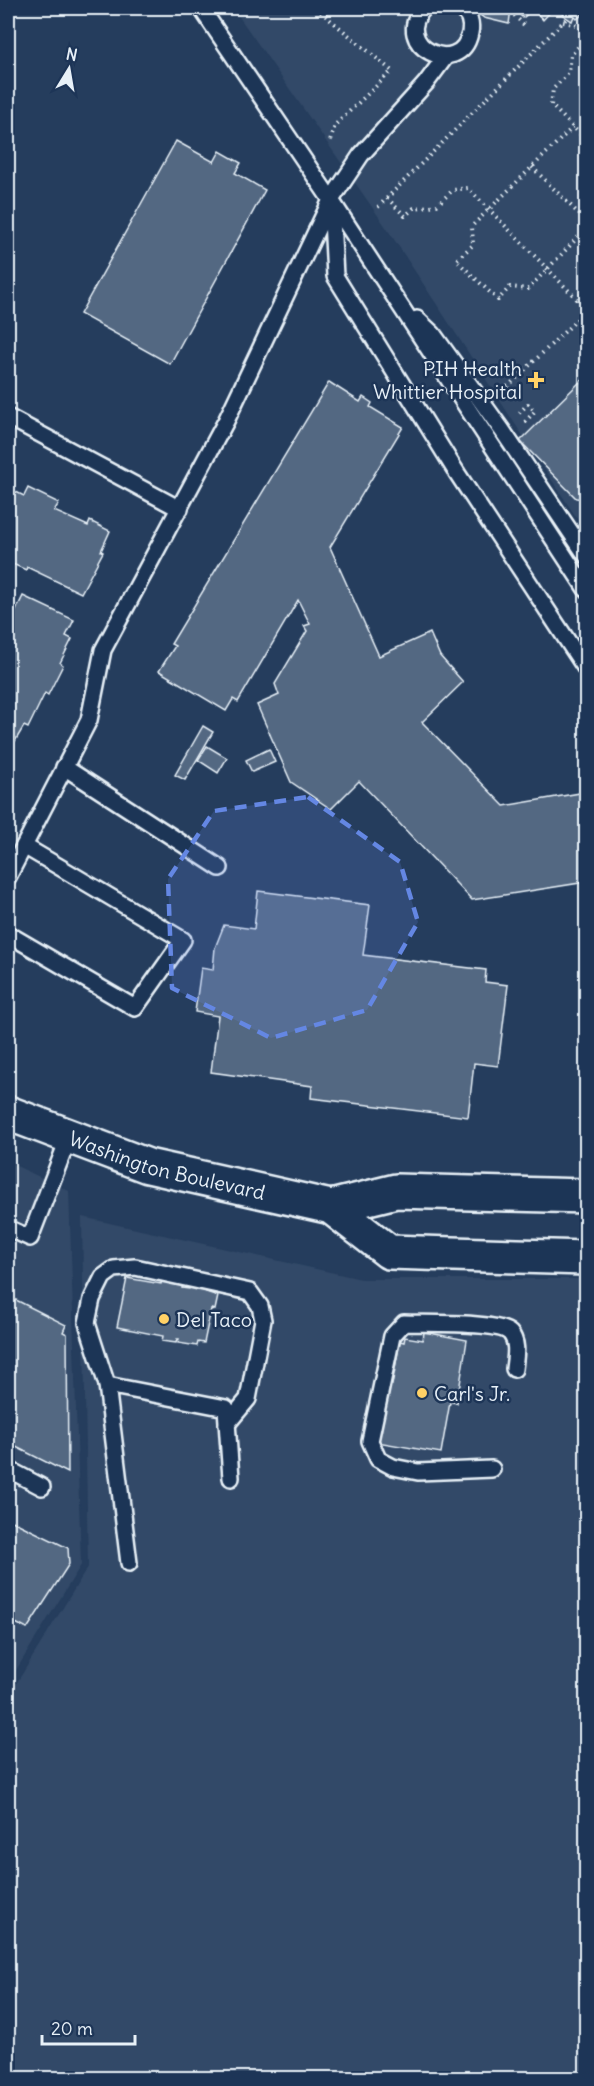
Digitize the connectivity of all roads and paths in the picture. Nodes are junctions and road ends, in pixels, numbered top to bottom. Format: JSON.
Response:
{"nodes":[{"id":1,"x":201,"y":8,"type":"edge"},
{"id":2,"x":316,"y":8,"type":"edge"},
{"id":3,"x":424,"y":8,"type":"edge"},
{"id":4,"x":462,"y":8,"type":"edge"},
{"id":5,"x":510,"y":11,"type":"dead end"},
{"id":6,"x":567,"y":18,"type":"dead end"},
{"id":7,"x":562,"y":22,"type":"junction"},
{"id":8,"x":526,"y":27,"type":"dead end"},
{"id":9,"x":586,"y":37,"type":"edge"},
{"id":10,"x":446,"y":56,"type":"junction"},
{"id":11,"x":573,"y":127,"type":"junction"},
{"id":12,"x":586,"y":140,"type":"edge"},
{"id":13,"x":330,"y":142,"type":"dead end"},
{"id":14,"x":532,"y":167,"type":"junction"},
{"id":15,"x":387,"y":198,"type":"junction"},
{"id":16,"x":331,"y":200,"type":"junction"},
{"id":17,"x":378,"y":207,"type":"dead end"},
{"id":18,"x":489,"y":210,"type":"junction"},
{"id":19,"x":586,"y":221,"type":"edge"},
{"id":20,"x":586,"y":229,"type":"edge"},
{"id":21,"x":548,"y":269,"type":"junction"},
{"id":22,"x":586,"y":290,"type":"edge"},
{"id":23,"x":398,"y":299,"type":"junction"},
{"id":24,"x":586,"y":311,"type":"edge"},
{"id":25,"x":502,"y":392,"type":"dead end"},
{"id":26,"x":528,"y":404,"type":"dead end"},
{"id":27,"x":8,"y":417,"type":"edge"},
{"id":28,"x":519,"y":428,"type":"dead end"},
{"id":29,"x":180,"y":509,"type":"junction"},
{"id":30,"x":586,"y":555,"type":"edge"},
{"id":31,"x":586,"y":589,"type":"edge"},
{"id":32,"x":586,"y":669,"type":"edge"},
{"id":33,"x":64,"y":767,"type":"junction"},
{"id":34,"x":24,"y":846,"type":"junction"},
{"id":35,"x":220,"y":868,"type":"dead end"},
{"id":36,"x":8,"y":877,"type":"edge"},
{"id":37,"x":8,"y":934,"type":"edge"},
{"id":38,"x":8,"y":1113,"type":"edge"},
{"id":39,"x":69,"y":1137,"type":"junction"},
{"id":40,"x":586,"y":1196,"type":"edge"},
{"id":41,"x":331,"y":1207,"type":"junction"},
{"id":42,"x":8,"y":1228,"type":"edge"},
{"id":43,"x":586,"y":1258,"type":"edge"},
{"id":44,"x":514,"y":1369,"type":"dead end"},
{"id":45,"x":107,"y":1384,"type":"junction"},
{"id":46,"x":227,"y":1424,"type":"junction"},
{"id":47,"x":8,"y":1469,"type":"edge"},
{"id":48,"x":492,"y":1469,"type":"dead end"},
{"id":49,"x":231,"y":1478,"type":"dead end"},
{"id":50,"x":42,"y":1487,"type":"dead end"},
{"id":51,"x":129,"y":1563,"type":"dead end"}],
"edges":[{"from":1,"to":16,"type":"lane"},
{"from":2,"to":13,"type":"path"},
{"from":3,"to":10,"type":"lane"},
{"from":4,"to":10,"type":"lane"},
{"from":5,"to":8,"type":"path"},
{"from":6,"to":7,"type":"path"},
{"from":7,"to":9,"type":"path"},
{"from":7,"to":15,"type":"path"},
{"from":9,"to":11,"type":"path"},
{"from":10,"to":16,"type":"lane"},
{"from":11,"to":12,"type":"path"},
{"from":11,"to":14,"type":"path"},
{"from":14,"to":18,"type":"path"},
{"from":14,"to":19,"type":"path"},
{"from":15,"to":17,"type":"path"},
{"from":15,"to":18,"type":"path"},
{"from":16,"to":23,"type":"lane"},
{"from":16,"to":29,"type":"lane"},
{"from":16,"to":32,"type":"lane"},
{"from":18,"to":21,"type":"path"},
{"from":18,"to":21,"type":"path"},
{"from":20,"to":21,"type":"path"},
{"from":21,"to":22,"type":"path"},
{"from":23,"to":30,"type":"lane"},
{"from":23,"to":31,"type":"lane"},
{"from":24,"to":25,"type":"path"},
{"from":26,"to":28,"type":"path"},
{"from":27,"to":29,"type":"lane"},
{"from":29,"to":33,"type":"lane"},
{"from":33,"to":34,"type":"lane"},
{"from":33,"to":35,"type":"lane"},
{"from":34,"to":36,"type":"lane"},
{"from":34,"to":37,"type":"lane"},
{"from":38,"to":39,"type":"main road","name":"Washington Boulevard"},
{"from":39,"to":41,"type":"main road","name":"Washington Boulevard"},
{"from":39,"to":42,"type":"lane"},
{"from":40,"to":41,"type":"main road","name":"Washington Boulevard"},
{"from":41,"to":43,"type":"main road","name":"Washington Boulevard"},
{"from":44,"to":48,"type":"lane"},
{"from":45,"to":46,"type":"lane"},
{"from":45,"to":46,"type":"lane"},
{"from":45,"to":51,"type":"lane"},
{"from":46,"to":49,"type":"lane"},
{"from":47,"to":50,"type":"lane"}]}
